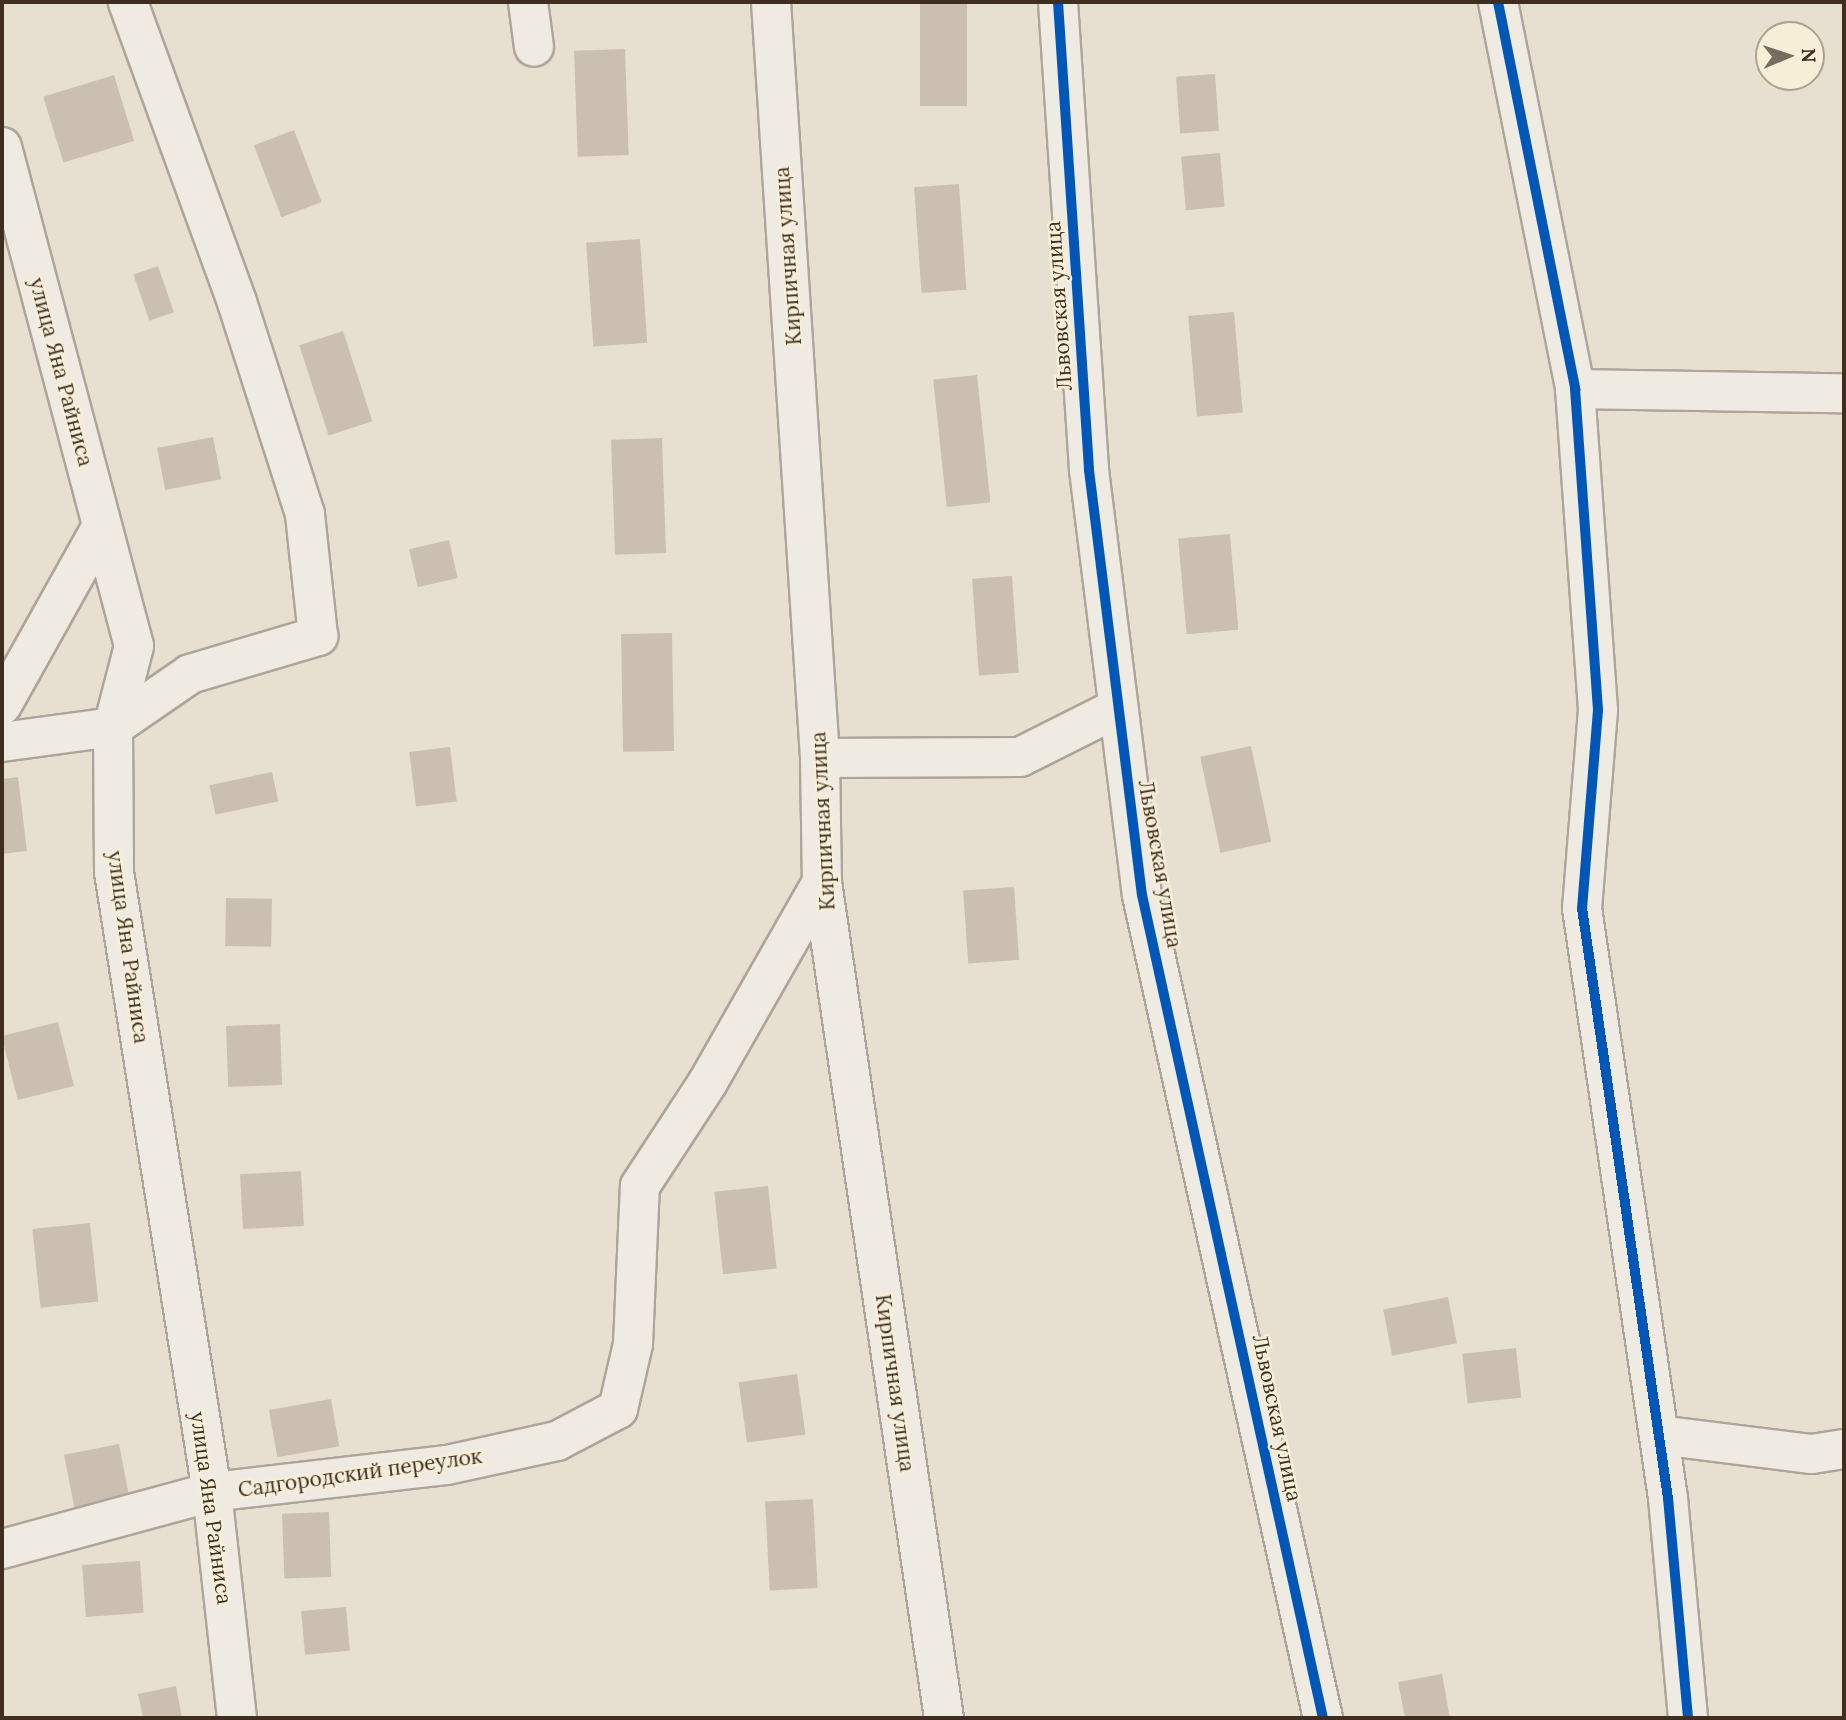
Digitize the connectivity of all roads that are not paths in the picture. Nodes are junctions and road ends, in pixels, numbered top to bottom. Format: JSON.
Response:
{"nodes":[{"id":1,"x":128,"y":2,"type":"edge"},
{"id":2,"x":528,"y":2,"type":"edge"},
{"id":3,"x":771,"y":2,"type":"edge"},
{"id":4,"x":1058,"y":2,"type":"edge"},
{"id":5,"x":1498,"y":2,"type":"edge"},
{"id":6,"x":534,"y":47,"type":"dead end"},
{"id":7,"x":2,"y":147,"type":"edge"},
{"id":8,"x":1575,"y":389,"type":"junction"},
{"id":9,"x":1844,"y":393,"type":"edge"},
{"id":10,"x":102,"y":526,"type":"junction"},
{"id":11,"x":2,"y":705,"type":"edge"},
{"id":12,"x":1116,"y":709,"type":"junction"},
{"id":13,"x":113,"y":727,"type":"junction"},
{"id":14,"x":2,"y":742,"type":"edge"},
{"id":15,"x":820,"y":758,"type":"junction"},
{"id":16,"x":822,"y":882,"type":"junction"},
{"id":17,"x":1659,"y":1436,"type":"junction"},
{"id":18,"x":1844,"y":1449,"type":"edge"},
{"id":19,"x":212,"y":1492,"type":"junction"},
{"id":20,"x":2,"y":1549,"type":"edge"},
{"id":21,"x":237,"y":1718,"type":"edge"},
{"id":22,"x":944,"y":1718,"type":"edge"},
{"id":23,"x":1323,"y":1718,"type":"edge"},
{"id":24,"x":1688,"y":1718,"type":"edge"}],
"edges":[{"from":1,"to":13,"type":"street"},
{"from":2,"to":6,"type":"street"},
{"from":3,"to":15,"type":"street","name":"Кирпичная улица"},
{"from":4,"to":12,"type":"street","name":"Львовская улица"},
{"from":5,"to":8,"type":"street"},
{"from":7,"to":10,"type":"street","name":"улица Яна Райниса"},
{"from":8,"to":9,"type":"street"},
{"from":8,"to":17,"type":"street"},
{"from":10,"to":11,"type":"street"},
{"from":10,"to":13,"type":"street","name":"улица Яна Райниса"},
{"from":12,"to":15,"type":"street"},
{"from":12,"to":23,"type":"street","name":"Львовская улица"},
{"from":13,"to":14,"type":"street"},
{"from":13,"to":19,"type":"street","name":"улица Яна Райниса"},
{"from":15,"to":16,"type":"street","name":"Кирпичная улица"},
{"from":16,"to":19,"type":"street","name":"Садгородский переулок"},
{"from":16,"to":22,"type":"street","name":"Кирпичная улица"},
{"from":17,"to":18,"type":"street"},
{"from":17,"to":24,"type":"street"},
{"from":19,"to":20,"type":"street","name":"Садгородский переулок"},
{"from":19,"to":21,"type":"street","name":"улица Яна Райниса"}]}
